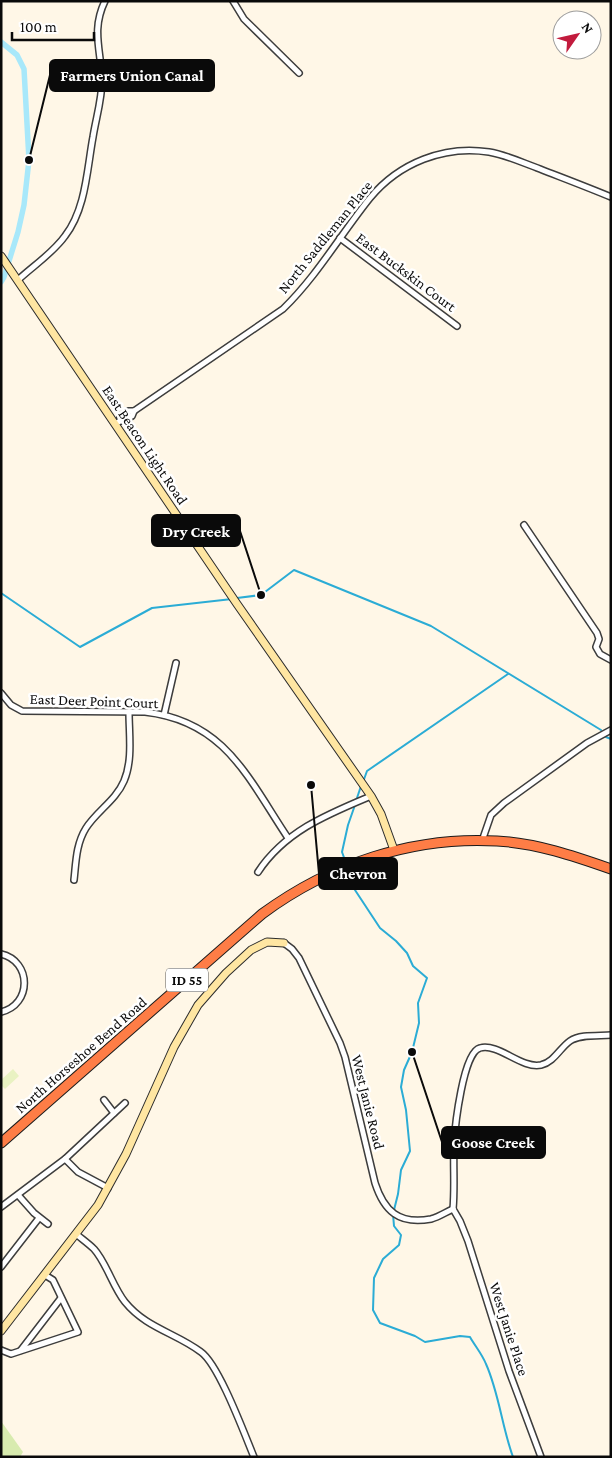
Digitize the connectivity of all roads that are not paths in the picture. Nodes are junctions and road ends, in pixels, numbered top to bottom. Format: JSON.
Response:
{"nodes":[{"id":1,"x":105,"y":1,"type":"edge"},
{"id":2,"x":233,"y":1,"type":"edge"},
{"id":3,"x":298,"y":73,"type":"dead end"},
{"id":4,"x":611,"y":197,"type":"edge"},
{"id":5,"x":340,"y":238,"type":"junction"},
{"id":6,"x":2,"y":258,"type":"edge"},
{"id":7,"x":18,"y":280,"type":"junction"},
{"id":8,"x":457,"y":326,"type":"dead end"},
{"id":9,"x":118,"y":422,"type":"junction"},
{"id":10,"x":524,"y":525,"type":"dead end"},
{"id":11,"x":611,"y":660,"type":"edge"},
{"id":12,"x":176,"y":663,"type":"dead end"},
{"id":13,"x":1,"y":693,"type":"edge"},
{"id":14,"x":129,"y":712,"type":"junction"},
{"id":15,"x":164,"y":715,"type":"junction"},
{"id":16,"x":611,"y":730,"type":"edge"},
{"id":17,"x":371,"y":796,"type":"junction"},
{"id":18,"x":288,"y":838,"type":"junction"},
{"id":19,"x":482,"y":841,"type":"junction"},
{"id":20,"x":394,"y":850,"type":"junction"},
{"id":21,"x":611,"y":869,"type":"edge"},
{"id":22,"x":258,"y":872,"type":"dead end"},
{"id":23,"x":74,"y":880,"type":"dead end"},
{"id":24,"x":284,"y":943,"type":"joint"},
{"id":25,"x":1,"y":954,"type":"edge"},
{"id":26,"x":1,"y":1012,"type":"edge"},
{"id":27,"x":611,"y":1035,"type":"edge"},
{"id":28,"x":104,"y":1100,"type":"dead end"},
{"id":29,"x":126,"y":1103,"type":"dead end"},
{"id":30,"x":114,"y":1113,"type":"junction"},
{"id":31,"x":1,"y":1143,"type":"edge"},
{"id":32,"x":65,"y":1159,"type":"junction"},
{"id":33,"x":108,"y":1188,"type":"junction"},
{"id":34,"x":18,"y":1195,"type":"junction"},
{"id":35,"x":1,"y":1207,"type":"edge"},
{"id":36,"x":453,"y":1209,"type":"junction"},
{"id":37,"x":39,"y":1218,"type":"junction"},
{"id":38,"x":48,"y":1224,"type":"dead end"},
{"id":39,"x":76,"y":1234,"type":"junction"},
{"id":40,"x":1,"y":1267,"type":"edge"},
{"id":41,"x":45,"y":1275,"type":"junction"},
{"id":42,"x":61,"y":1298,"type":"junction"},
{"id":43,"x":1,"y":1331,"type":"edge"},
{"id":44,"x":1,"y":1350,"type":"edge"},
{"id":45,"x":21,"y":1350,"type":"junction"},
{"id":46,"x":254,"y":1457,"type":"edge"},
{"id":47,"x":541,"y":1457,"type":"edge"}],
"edges":[{"from":1,"to":7,"type":"street"},
{"from":2,"to":3,"type":"street"},
{"from":4,"to":5,"type":"street","name":"North Saddleman Place"},
{"from":5,"to":8,"type":"street","name":"East Buckskin Court"},
{"from":5,"to":9,"type":"street","name":"North Saddleman Place"},
{"from":6,"to":7,"type":"main road","name":"East Beacon Light Road"},
{"from":7,"to":9,"type":"main road","name":"East Beacon Light Road"},
{"from":9,"to":17,"type":"main road","name":"East Beacon Light Road"},
{"from":10,"to":11,"type":"street"},
{"from":12,"to":15,"type":"street"},
{"from":13,"to":14,"type":"street","name":"East Deer Point Court"},
{"from":14,"to":15,"type":"street","name":"East Deer Point Court"},
{"from":14,"to":23,"type":"street"},
{"from":15,"to":18,"type":"street","name":"East Deer Point Court"},
{"from":16,"to":19,"type":"street"},
{"from":17,"to":18,"type":"street"},
{"from":17,"to":20,"type":"main road","name":"East Beacon Light Road"},
{"from":18,"to":22,"type":"street"},
{"from":19,"to":20,"type":"highway","name":"North Horseshoe Bend Road","number":"ID 55"},
{"from":19,"to":21,"type":"highway","name":"North Horseshoe Bend Road","number":"ID 55"},
{"from":20,"to":31,"type":"highway","name":"North Horseshoe Bend Road","number":"ID 55"},
{"from":24,"to":33,"type":"main road"},
{"from":24,"to":36,"type":"street","name":"West Janie Road"},
{"from":25,"to":26,"type":"street"},
{"from":27,"to":36,"type":"street"},
{"from":28,"to":30,"type":"street"},
{"from":29,"to":30,"type":"street"},
{"from":30,"to":32,"type":"street"},
{"from":32,"to":33,"type":"street"},
{"from":32,"to":34,"type":"street"},
{"from":33,"to":39,"type":"main road"},
{"from":34,"to":35,"type":"street"},
{"from":34,"to":37,"type":"street"},
{"from":36,"to":47,"type":"street","name":"West Janie Place"},
{"from":37,"to":38,"type":"street"},
{"from":37,"to":40,"type":"street"},
{"from":39,"to":41,"type":"main road"},
{"from":39,"to":46,"type":"street"},
{"from":41,"to":42,"type":"street"},
{"from":41,"to":43,"type":"main road"},
{"from":42,"to":45,"type":"street"},
{"from":42,"to":45,"type":"street"},
{"from":44,"to":45,"type":"street"}]}
